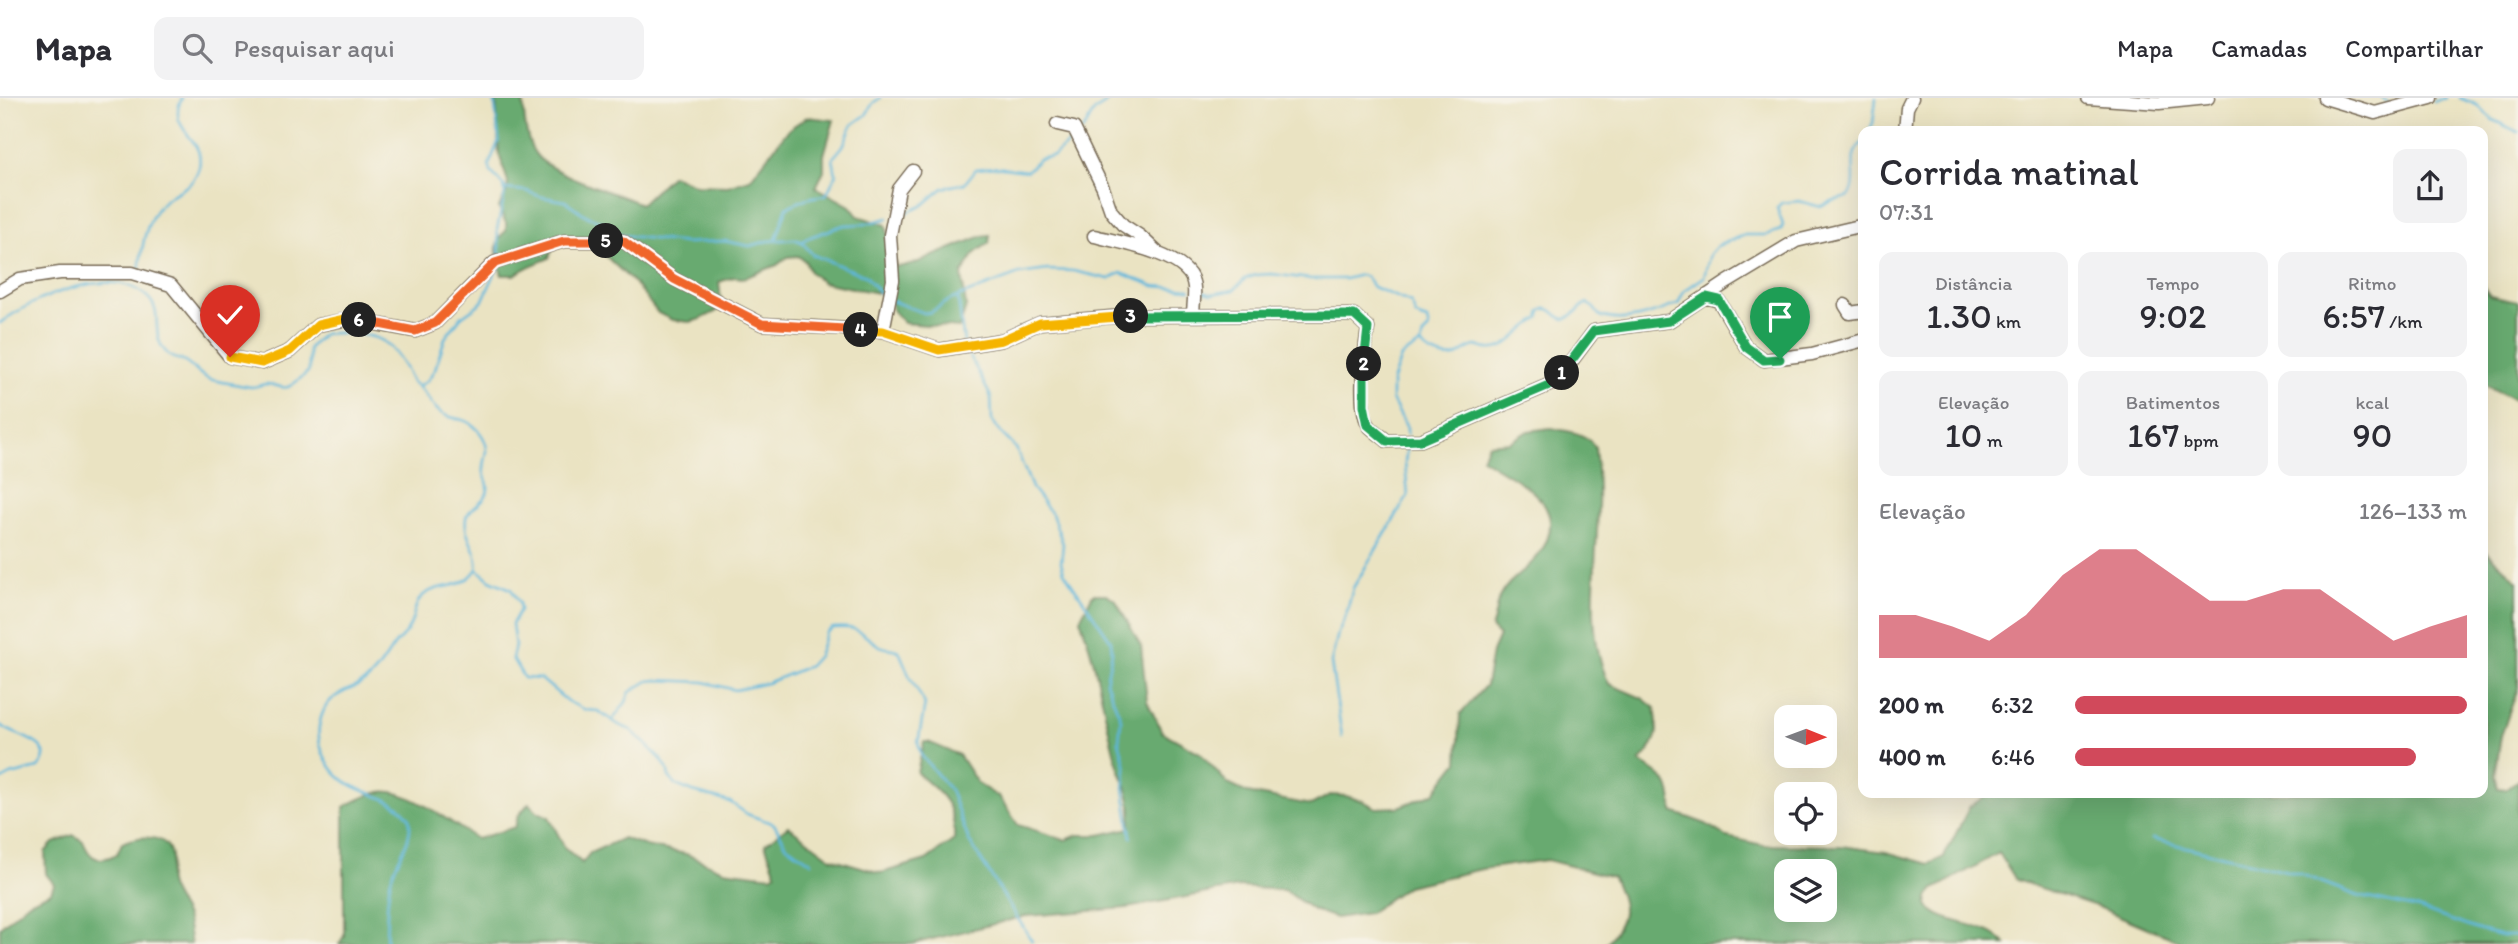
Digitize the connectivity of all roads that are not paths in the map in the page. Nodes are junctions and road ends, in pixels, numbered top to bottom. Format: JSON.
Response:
{"nodes":[{"id":1,"x":1912,"y":98,"type":"edge"},
{"id":2,"x":2088,"y":98,"type":"edge"},
{"id":3,"x":2208,"y":98,"type":"edge"},
{"id":4,"x":2325,"y":98,"type":"edge"},
{"id":5,"x":2431,"y":98,"type":"edge"},
{"id":6,"x":1057,"y":124,"type":"dead end"},
{"id":7,"x":1905,"y":126,"type":"edge"},
{"id":8,"x":913,"y":171,"type":"dead end"},
{"id":9,"x":1858,"y":226,"type":"edge"},
{"id":10,"x":1094,"y":236,"type":"dead end"},
{"id":11,"x":1157,"y":252,"type":"junction"},
{"id":12,"x":0,"y":291,"type":"edge"},
{"id":13,"x":1706,"y":297,"type":"junction"},
{"id":14,"x":1845,"y":305,"type":"dead end"},
{"id":15,"x":1858,"y":312,"type":"edge"},
{"id":16,"x":1193,"y":315,"type":"junction"},
{"id":17,"x":883,"y":331,"type":"junction"},
{"id":18,"x":1858,"y":342,"type":"edge"}],
"edges":[{"from":1,"to":7,"type":"street"},
{"from":2,"to":3,"type":"street"},
{"from":4,"to":5,"type":"street"},
{"from":6,"to":11,"type":"street"},
{"from":8,"to":17,"type":"street"},
{"from":9,"to":13,"type":"street"},
{"from":10,"to":11,"type":"street"},
{"from":11,"to":16,"type":"street"},
{"from":12,"to":17,"type":"street"},
{"from":13,"to":16,"type":"street"},
{"from":13,"to":18,"type":"street"},
{"from":14,"to":15,"type":"street"},
{"from":16,"to":17,"type":"street"}]}
